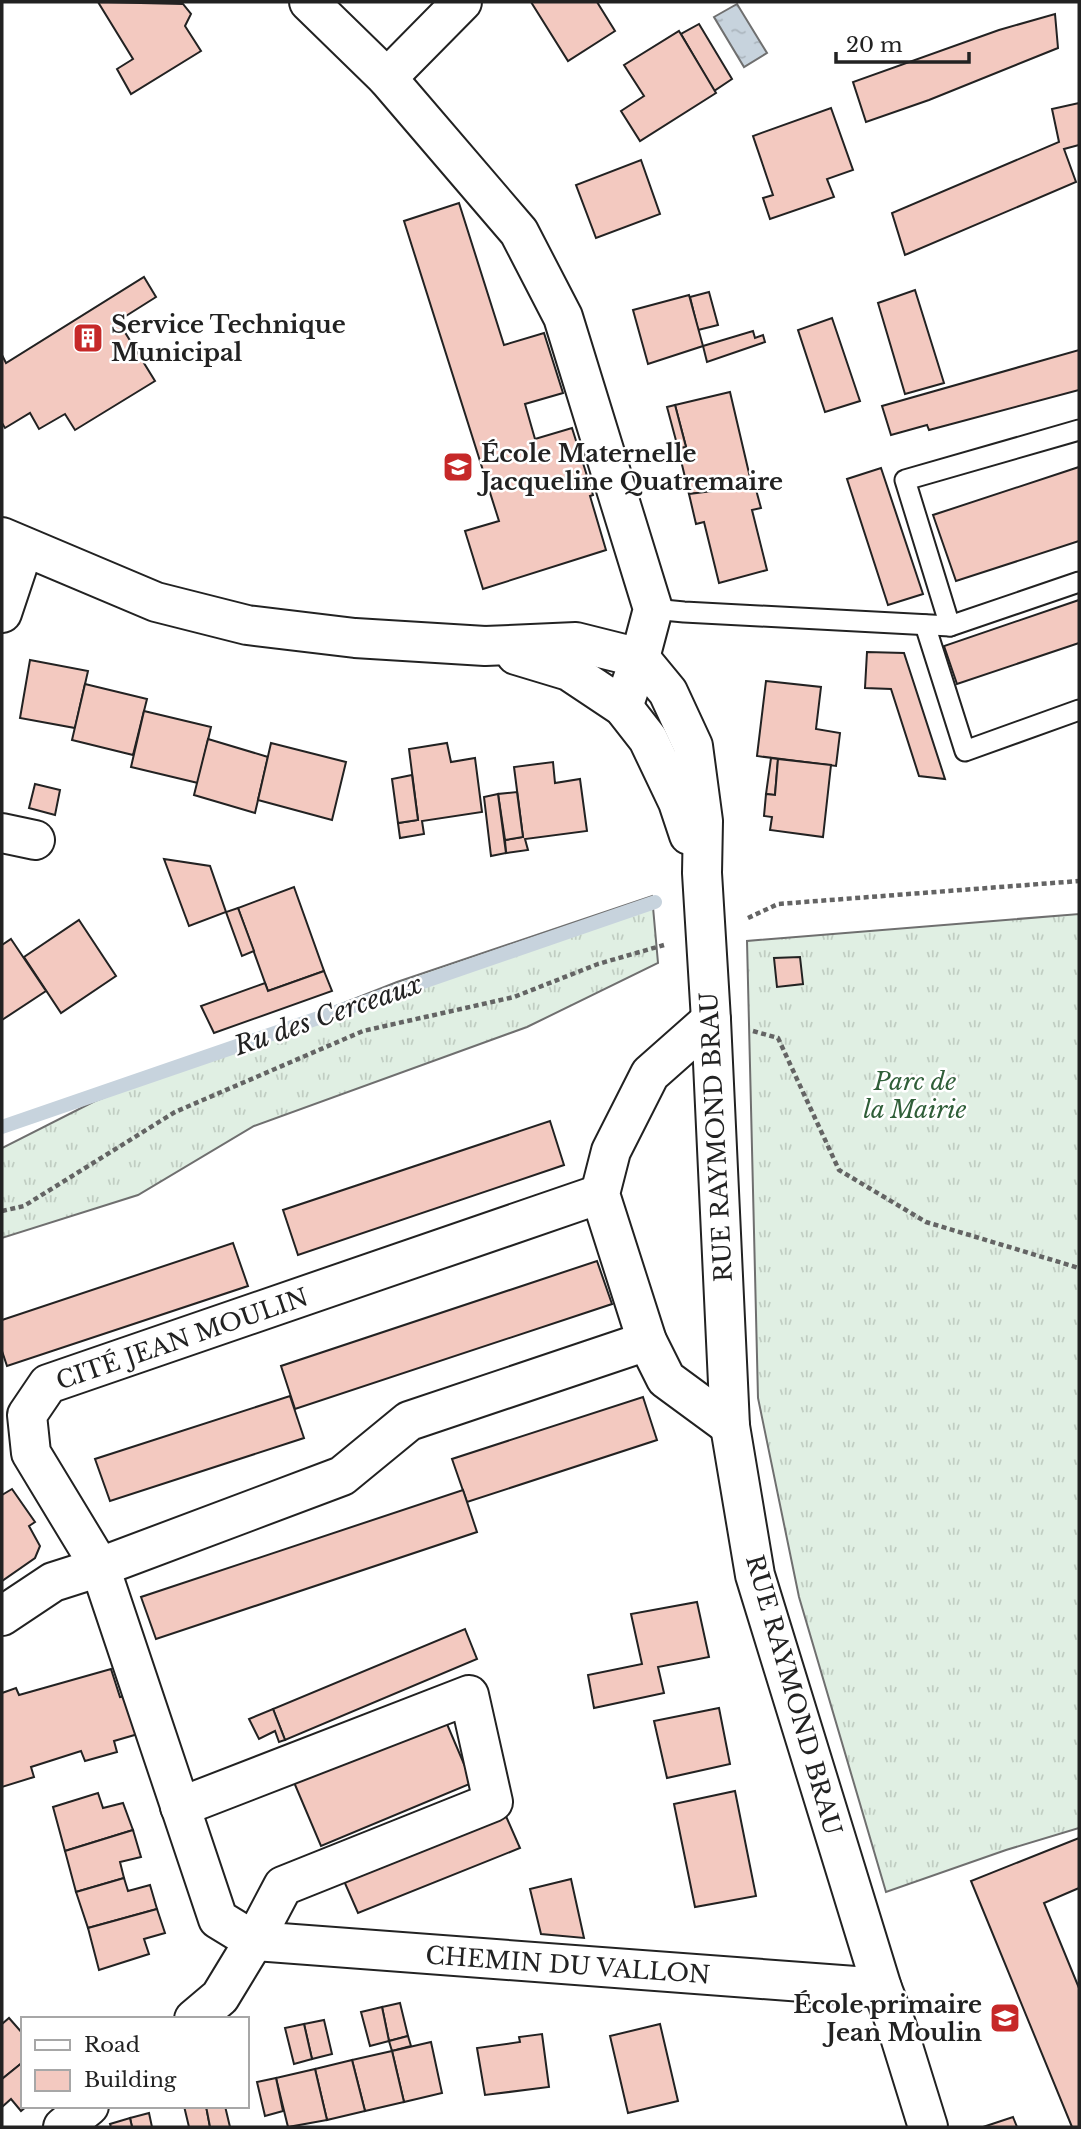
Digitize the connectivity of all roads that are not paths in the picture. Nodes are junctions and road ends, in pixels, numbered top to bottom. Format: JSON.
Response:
{"nodes":[{"id":1,"x":309,"y":2,"type":"edge"},
{"id":2,"x":463,"y":2,"type":"edge"},
{"id":3,"x":387,"y":78,"type":"junction"},
{"id":4,"x":1079,"y":430,"type":"edge"},
{"id":5,"x":13,"y":542,"type":"edge"},
{"id":6,"x":1079,"y":582,"type":"edge"},
{"id":7,"x":653,"y":609,"type":"junction"},
{"id":8,"x":2,"y":613,"type":"edge"},
{"id":9,"x":925,"y":625,"type":"junction"},
{"id":10,"x":950,"y":626,"type":"junction"},
{"id":11,"x":485,"y":646,"type":"junction"},
{"id":12,"x":640,"y":658,"type":"junction"},
{"id":13,"x":623,"y":707,"type":"junction"},
{"id":14,"x":1079,"y":710,"type":"edge"},
{"id":15,"x":702,"y":873,"type":"junction"},
{"id":16,"x":712,"y":1020,"type":"junction"},
{"id":17,"x":600,"y":1194,"type":"junction"},
{"id":18,"x":648,"y":1342,"type":"junction"},
{"id":19,"x":730,"y":1426,"type":"junction"},
{"id":20,"x":100,"y":1567,"type":"junction"},
{"id":21,"x":2,"y":1616,"type":"edge"},
{"id":22,"x":180,"y":1807,"type":"junction"},
{"id":23,"x":254,"y":1941,"type":"junction"},
{"id":24,"x":882,"y":1988,"type":"junction"},
{"id":25,"x":196,"y":2017,"type":"edge"},
{"id":26,"x":87,"y":2108,"type":"edge"},
{"id":27,"x":63,"y":2127,"type":"edge"},
{"id":28,"x":928,"y":2127,"type":"edge"}],
"edges":[{"from":1,"to":3,"type":"street"},
{"from":2,"to":3,"type":"street"},
{"from":3,"to":7,"type":"street"},
{"from":4,"to":10,"type":"lane"},
{"from":5,"to":8,"type":"street"},
{"from":5,"to":11,"type":"street","name":"RUE RAYMOND BRAU"},
{"from":6,"to":10,"type":"lane"},
{"from":7,"to":9,"type":"lane"},
{"from":7,"to":12,"type":"street"},
{"from":9,"to":10,"type":"lane"},
{"from":9,"to":14,"type":"lane"},
{"from":11,"to":12,"type":"street","name":"RUE RAYMOND BRAU"},
{"from":11,"to":13,"type":"street","name":"RUE RAYMOND BRAU"},
{"from":12,"to":13,"type":"street"},
{"from":12,"to":15,"type":"street","name":"RUE RAYMOND BRAU"},
{"from":13,"to":15,"type":"street","name":"RUE RAYMOND BRAU"},
{"from":15,"to":16,"type":"street","name":"RUE RAYMOND BRAU"},
{"from":16,"to":17,"type":"street"},
{"from":16,"to":19,"type":"street","name":"RUE RAYMOND BRAU"},
{"from":17,"to":18,"type":"street"},
{"from":17,"to":20,"type":"street","name":"CITÉ JEAN MOULIN"},
{"from":18,"to":19,"type":"street"},
{"from":18,"to":20,"type":"street"},
{"from":19,"to":24,"type":"street","name":"RUE RAYMOND BRAU"},
{"from":20,"to":21,"type":"street"},
{"from":20,"to":22,"type":"street","name":"CHEMIN DU VALLON"},
{"from":22,"to":23,"type":"street","name":"CHEMIN DU VALLON"},
{"from":22,"to":23,"type":"street"},
{"from":23,"to":24,"type":"street","name":"CHEMIN DU VALLON"},
{"from":23,"to":25,"type":"street"},
{"from":24,"to":28,"type":"street","name":"RUE RAYMOND BRAU"},
{"from":26,"to":27,"type":"street"}]}
